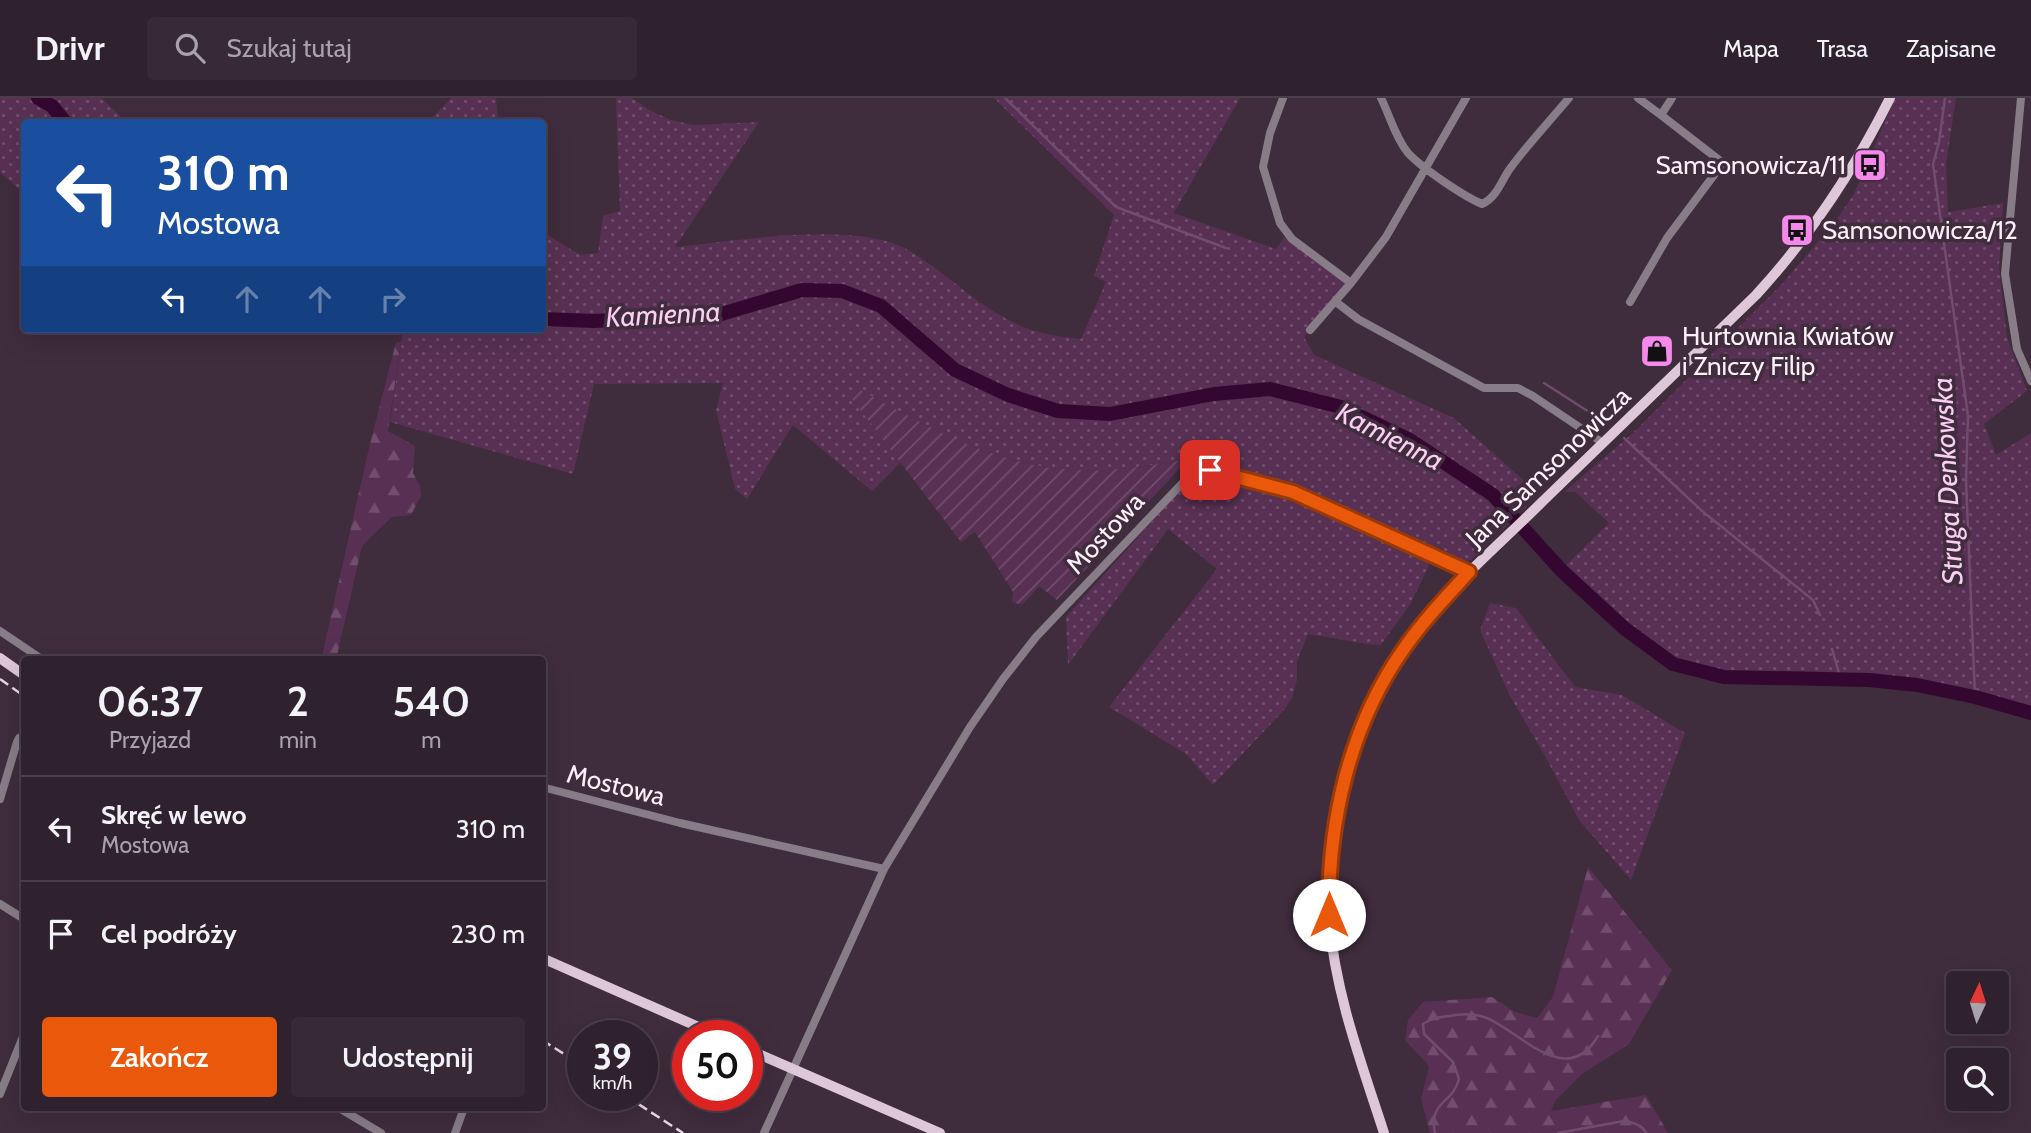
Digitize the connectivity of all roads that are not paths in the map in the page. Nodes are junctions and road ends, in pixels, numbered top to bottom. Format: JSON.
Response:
{"nodes":[{"id":1,"x":1283,"y":98,"type":"edge"},
{"id":2,"x":1466,"y":98,"type":"edge"},
{"id":3,"x":1569,"y":98,"type":"edge"},
{"id":4,"x":1639,"y":98,"type":"edge"},
{"id":5,"x":1672,"y":98,"type":"edge"},
{"id":6,"x":1890,"y":98,"type":"edge"},
{"id":7,"x":2021,"y":98,"type":"edge"},
{"id":8,"x":1382,"y":99,"type":"edge"},
{"id":9,"x":1661,"y":115,"type":"junction"},
{"id":10,"x":1426,"y":167,"type":"junction"},
{"id":11,"x":1352,"y":283,"type":"junction"},
{"id":12,"x":1336,"y":302,"type":"junction"},
{"id":13,"x":1630,"y":302,"type":"dead end"},
{"id":14,"x":1310,"y":330,"type":"dead end"},
{"id":15,"x":2031,"y":382,"type":"edge"},
{"id":16,"x":1603,"y":443,"type":"junction"},
{"id":17,"x":1469,"y":572,"type":"junction"},
{"id":18,"x":0,"y":631,"type":"edge"},
{"id":19,"x":37,"y":656,"type":"edge"},
{"id":20,"x":0,"y":658,"type":"edge"},
{"id":21,"x":21,"y":673,"type":"edge"},
{"id":22,"x":21,"y":737,"type":"edge"},
{"id":23,"x":546,"y":789,"type":"edge"},
{"id":24,"x":0,"y":799,"type":"edge"},
{"id":25,"x":884,"y":869,"type":"junction"},
{"id":26,"x":0,"y":904,"type":"edge"},
{"id":27,"x":21,"y":917,"type":"edge"},
{"id":28,"x":546,"y":960,"type":"edge"},
{"id":29,"x":683,"y":1020,"type":"edge"},
{"id":30,"x":21,"y":1042,"type":"edge"},
{"id":31,"x":763,"y":1056,"type":"edge"},
{"id":32,"x":792,"y":1069,"type":"junction"},
{"id":33,"x":0,"y":1094,"type":"edge"},
{"id":34,"x":344,"y":1111,"type":"edge"},
{"id":35,"x":463,"y":1111,"type":"edge"},
{"id":36,"x":380,"y":1133,"type":"edge"},
{"id":37,"x":455,"y":1133,"type":"edge"},
{"id":38,"x":764,"y":1133,"type":"edge"},
{"id":39,"x":940,"y":1133,"type":"edge"},
{"id":40,"x":1384,"y":1133,"type":"edge"}],
"edges":[{"from":1,"to":11,"type":"street"},
{"from":2,"to":10,"type":"street"},
{"from":3,"to":10,"type":"street"},
{"from":4,"to":9,"type":"street"},
{"from":5,"to":9,"type":"street"},
{"from":6,"to":16,"type":"main road","name":"Jana Samsonowicza"},
{"from":7,"to":15,"type":"street"},
{"from":8,"to":10,"type":"street"},
{"from":9,"to":13,"type":"street"},
{"from":10,"to":11,"type":"street"},
{"from":11,"to":12,"type":"street"},
{"from":12,"to":14,"type":"street"},
{"from":12,"to":16,"type":"street"},
{"from":16,"to":17,"type":"main road","name":"Jana Samsonowicza"},
{"from":17,"to":25,"type":"street","name":"Mostowa"},
{"from":17,"to":40,"type":"main road","name":"Jana Samsonowicza"},
{"from":18,"to":19,"type":"street"},
{"from":20,"to":21,"type":"main road"},
{"from":22,"to":24,"type":"street"},
{"from":23,"to":25,"type":"street","name":"Mostowa"},
{"from":25,"to":32,"type":"street","name":"Mostowa"},
{"from":26,"to":27,"type":"street"},
{"from":28,"to":29,"type":"main road"},
{"from":30,"to":33,"type":"street"},
{"from":31,"to":32,"type":"main road"},
{"from":32,"to":38,"type":"street","name":"Mostowa"},
{"from":32,"to":39,"type":"main road"},
{"from":34,"to":36,"type":"street"},
{"from":35,"to":37,"type":"street"}]}
